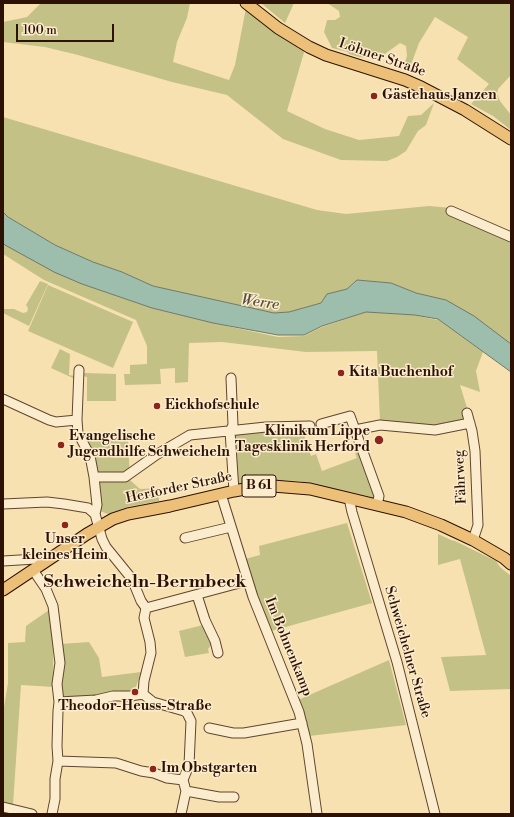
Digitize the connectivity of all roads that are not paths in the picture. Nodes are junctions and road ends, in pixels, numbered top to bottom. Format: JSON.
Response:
{"nodes":[{"id":1,"x":246,"y":3,"type":"edge"},
{"id":2,"x":511,"y":139,"type":"edge"},
{"id":3,"x":451,"y":211,"type":"dead end"},
{"id":4,"x":511,"y":237,"type":"edge"},
{"id":5,"x":79,"y":370,"type":"dead end"},
{"id":6,"x":231,"y":378,"type":"dead end"},
{"id":7,"x":3,"y":399,"type":"edge"},
{"id":8,"x":467,"y":413,"type":"dead end"},
{"id":9,"x":77,"y":420,"type":"junction"},
{"id":10,"x":470,"y":423,"type":"junction"},
{"id":11,"x":321,"y":424,"type":"dead end"},
{"id":12,"x":310,"y":426,"type":"dead end"},
{"id":13,"x":230,"y":430,"type":"junction"},
{"id":14,"x":355,"y":430,"type":"junction"},
{"id":15,"x":94,"y":478,"type":"junction"},
{"id":16,"x":234,"y":491,"type":"junction"},
{"id":17,"x":221,"y":494,"type":"junction"},
{"id":18,"x":349,"y":498,"type":"junction"},
{"id":19,"x":378,"y":501,"type":"junction"},
{"id":20,"x":3,"y":504,"type":"edge"},
{"id":21,"x":95,"y":514,"type":"junction"},
{"id":22,"x":99,"y":526,"type":"junction"},
{"id":23,"x":231,"y":527,"type":"junction"},
{"id":24,"x":185,"y":538,"type":"dead end"},
{"id":25,"x":473,"y":540,"type":"junction"},
{"id":26,"x":3,"y":561,"type":"edge"},
{"id":27,"x":511,"y":564,"type":"edge"},
{"id":28,"x":38,"y":567,"type":"junction"},
{"id":29,"x":247,"y":581,"type":"junction"},
{"id":30,"x":3,"y":590,"type":"edge"},
{"id":31,"x":197,"y":595,"type":"junction"},
{"id":32,"x":146,"y":608,"type":"junction"},
{"id":33,"x":218,"y":653,"type":"dead end"},
{"id":34,"x":143,"y":694,"type":"junction"},
{"id":35,"x":59,"y":702,"type":"junction"},
{"id":36,"x":302,"y":723,"type":"junction"},
{"id":37,"x":209,"y":728,"type":"dead end"},
{"id":38,"x":58,"y":761,"type":"junction"},
{"id":39,"x":183,"y":780,"type":"junction"},
{"id":40,"x":186,"y":791,"type":"junction"},
{"id":41,"x":234,"y":797,"type":"dead end"},
{"id":42,"x":3,"y":807,"type":"edge"},
{"id":43,"x":32,"y":814,"type":"edge"},
{"id":44,"x":52,"y":814,"type":"edge"},
{"id":45,"x":181,"y":814,"type":"edge"},
{"id":46,"x":317,"y":814,"type":"edge"},
{"id":47,"x":435,"y":814,"type":"edge"}],
"edges":[{"from":1,"to":2,"type":"main road","name":"Löhner Straße"},
{"from":3,"to":4,"type":"street"},
{"from":5,"to":9,"type":"street"},
{"from":6,"to":13,"type":"street"},
{"from":7,"to":9,"type":"street"},
{"from":8,"to":10,"type":"street","name":"Fährweg"},
{"from":9,"to":15,"type":"street"},
{"from":10,"to":14,"type":"street"},
{"from":10,"to":25,"type":"street","name":"Fährweg"},
{"from":11,"to":14,"type":"street"},
{"from":12,"to":13,"type":"street"},
{"from":13,"to":15,"type":"street"},
{"from":13,"to":16,"type":"street"},
{"from":14,"to":19,"type":"street"},
{"from":15,"to":21,"type":"street"},
{"from":16,"to":17,"type":"main road","name":"Herforder Straße","number":"B 61"},
{"from":16,"to":18,"type":"main road","name":"Herforder Straße","number":"B 61"},
{"from":17,"to":22,"type":"main road","name":"Herforder Straße","number":"B 61"},
{"from":17,"to":23,"type":"street","name":"Im Bohnenkamp"},
{"from":18,"to":19,"type":"main road","name":"Herforder Straße","number":"B 61"},
{"from":18,"to":47,"type":"street","name":"Schweichelner Straße"},
{"from":19,"to":25,"type":"main road","name":"Herforder Straße","number":"B 61"},
{"from":20,"to":21,"type":"street"},
{"from":21,"to":22,"type":"street"},
{"from":22,"to":28,"type":"main road","name":"Herforder Straße","number":"B 61"},
{"from":22,"to":32,"type":"street"},
{"from":23,"to":24,"type":"street"},
{"from":23,"to":29,"type":"street","name":"Im Bohnenkamp"},
{"from":25,"to":27,"type":"main road","name":"Herforder Straße","number":"B 61"},
{"from":26,"to":28,"type":"street"},
{"from":28,"to":30,"type":"main road","name":"Herforder Straße","number":"B 61"},
{"from":28,"to":35,"type":"street"},
{"from":29,"to":31,"type":"street"},
{"from":29,"to":36,"type":"street","name":"Im Bohnenkamp"},
{"from":31,"to":32,"type":"street"},
{"from":31,"to":33,"type":"street"},
{"from":32,"to":34,"type":"street"},
{"from":34,"to":35,"type":"street"},
{"from":34,"to":39,"type":"street"},
{"from":35,"to":38,"type":"street"},
{"from":36,"to":37,"type":"street"},
{"from":36,"to":46,"type":"street","name":"Im Bohnenkamp"},
{"from":38,"to":39,"type":"street"},
{"from":38,"to":44,"type":"street"},
{"from":39,"to":40,"type":"street"},
{"from":40,"to":41,"type":"street"},
{"from":40,"to":45,"type":"street"},
{"from":42,"to":43,"type":"street"}]}
